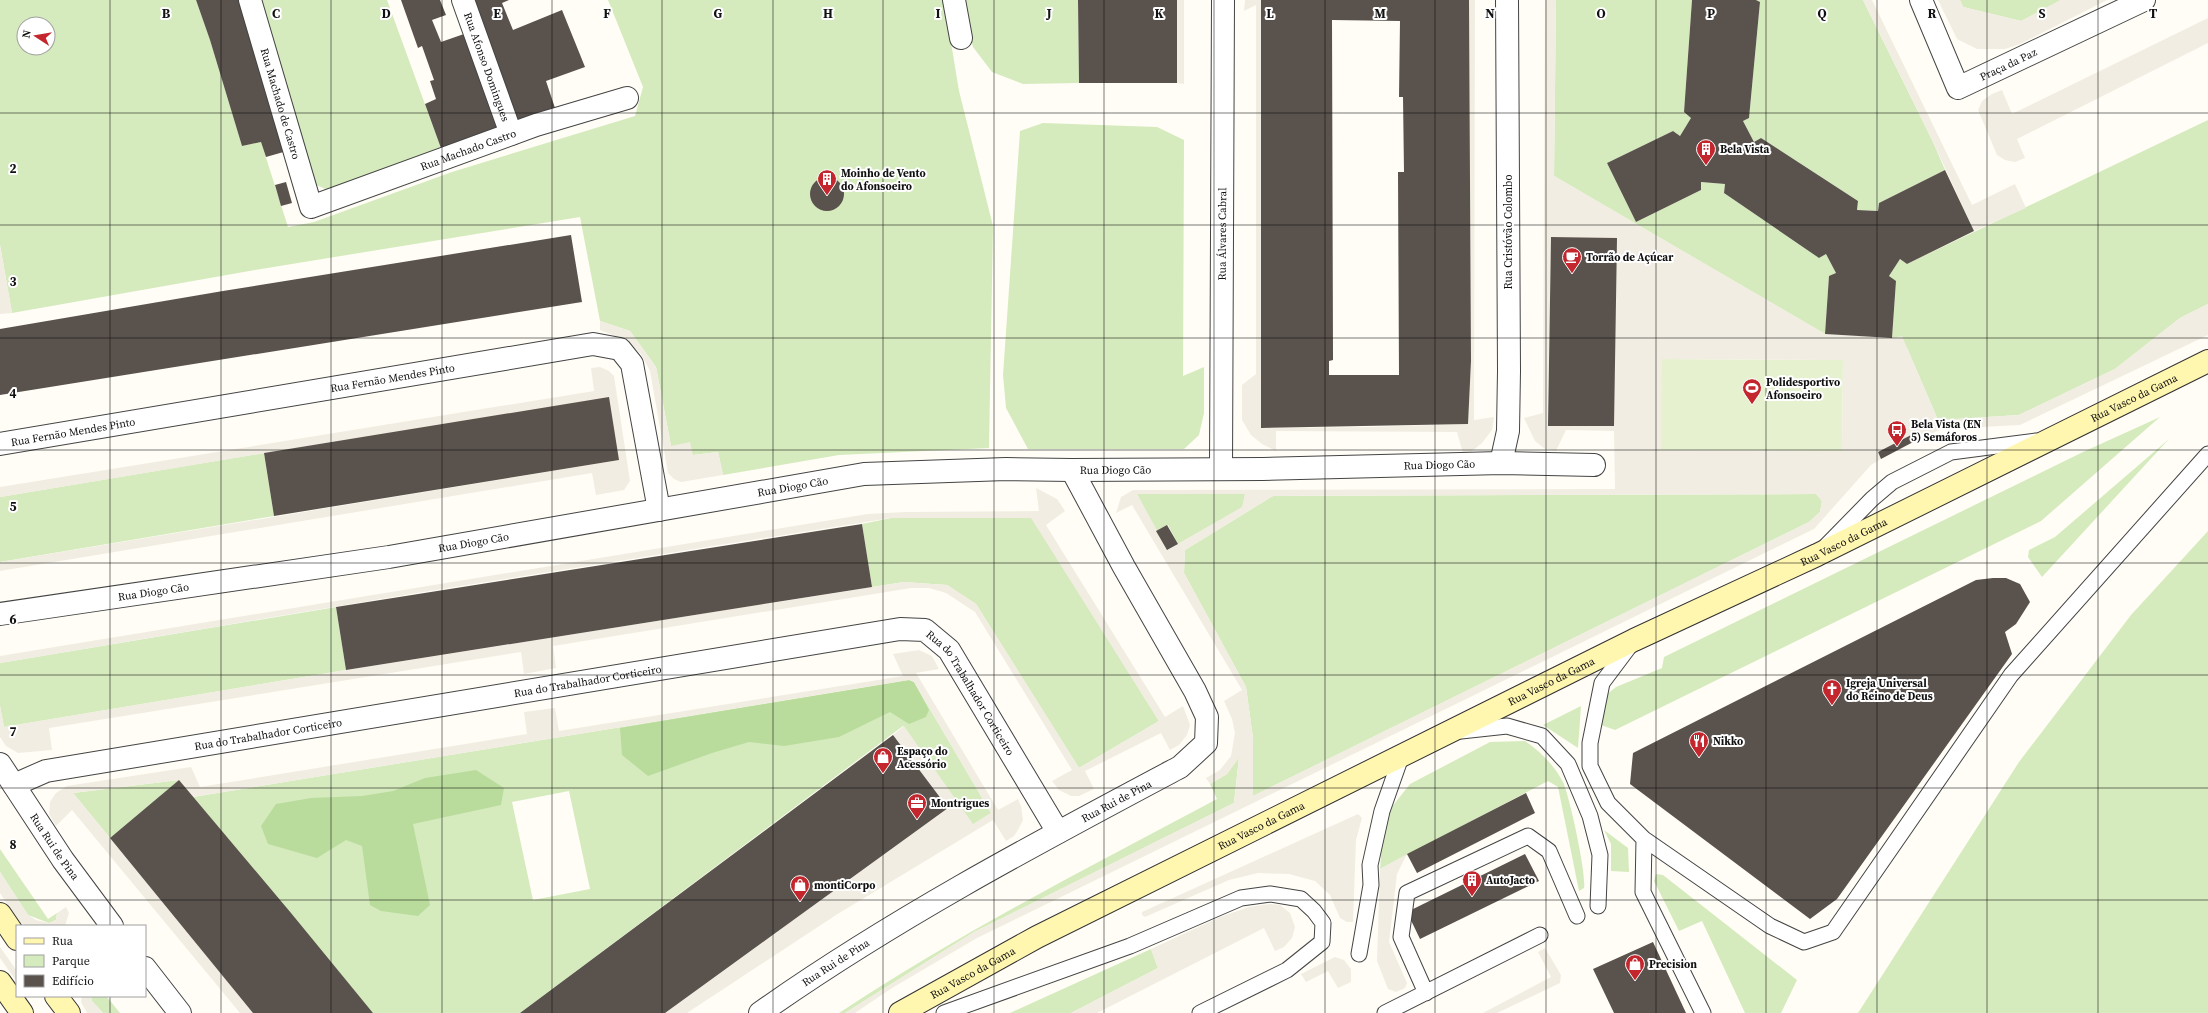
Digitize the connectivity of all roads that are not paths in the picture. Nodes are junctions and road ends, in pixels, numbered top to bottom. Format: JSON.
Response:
{"nodes":[{"id":1,"x":250,"y":0,"type":"edge"},
{"id":2,"x":462,"y":0,"type":"edge"},
{"id":3,"x":954,"y":0,"type":"edge"},
{"id":4,"x":1223,"y":0,"type":"edge"},
{"id":5,"x":1507,"y":0,"type":"edge"},
{"id":6,"x":1921,"y":0,"type":"edge"},
{"id":7,"x":2144,"y":0,"type":"edge"},
{"id":8,"x":961,"y":38,"type":"dead end"},
{"id":9,"x":627,"y":98,"type":"dead end"},
{"id":10,"x":511,"y":134,"type":"junction"},
{"id":11,"x":311,"y":207,"type":"joint"},
{"id":12,"x":2208,"y":361,"type":"edge"},
{"id":13,"x":2050,"y":438,"type":"junction"},
{"id":14,"x":0,"y":444,"type":"edge"},
{"id":15,"x":2208,"y":454,"type":"edge"},
{"id":16,"x":1501,"y":463,"type":"junction"},
{"id":17,"x":1594,"y":465,"type":"dead end"},
{"id":18,"x":1221,"y":468,"type":"junction"},
{"id":19,"x":1072,"y":470,"type":"junction"},
{"id":20,"x":659,"y":510,"type":"junction"},
{"id":21,"x":1817,"y":555,"type":"junction"},
{"id":22,"x":0,"y":614,"type":"edge"},
{"id":23,"x":1634,"y":640,"type":"junction"},
{"id":24,"x":1451,"y":732,"type":"junction"},
{"id":25,"x":1401,"y":757,"type":"junction"},
{"id":26,"x":0,"y":764,"type":"edge"},
{"id":27,"x":14,"y":785,"type":"junction"},
{"id":28,"x":1058,"y":832,"type":"junction"},
{"id":29,"x":1644,"y":839,"type":"junction"},
{"id":30,"x":1598,"y":906,"type":"dead end"},
{"id":31,"x":0,"y":914,"type":"edge"},
{"id":32,"x":1577,"y":916,"type":"dead end"},
{"id":33,"x":111,"y":925,"type":"edge"},
{"id":34,"x":1540,"y":935,"type":"dead end"},
{"id":35,"x":16,"y":938,"type":"edge"},
{"id":36,"x":1359,"y":954,"type":"dead end"},
{"id":37,"x":146,"y":969,"type":"edge"},
{"id":38,"x":0,"y":982,"type":"edge"},
{"id":39,"x":1426,"y":993,"type":"junction"},
{"id":40,"x":57,"y":997,"type":"edge"},
{"id":41,"x":72,"y":997,"type":"edge"},
{"id":42,"x":22,"y":1013,"type":"edge"},
{"id":43,"x":71,"y":1013,"type":"edge"},
{"id":44,"x":180,"y":1013,"type":"edge"},
{"id":45,"x":760,"y":1013,"type":"edge"},
{"id":46,"x":900,"y":1013,"type":"edge"},
{"id":47,"x":944,"y":1013,"type":"edge"},
{"id":48,"x":1200,"y":1013,"type":"edge"},
{"id":49,"x":1385,"y":1013,"type":"edge"},
{"id":50,"x":1703,"y":1013,"type":"edge"}],
"edges":[{"from":1,"to":11,"type":"street","name":"Rua Machado de Castro"},
{"from":2,"to":10,"type":"street","name":"Rua Afonso Domingues"},
{"from":3,"to":8,"type":"street"},
{"from":4,"to":18,"type":"street","name":"Rua Álvares Cabral"},
{"from":5,"to":16,"type":"street","name":"Rua Cristóvão Colombo"},
{"from":6,"to":7,"type":"street","name":"Praça da Paz"},
{"from":9,"to":10,"type":"street","name":"Rua Machado Castro"},
{"from":10,"to":11,"type":"street","name":"Rua Machado Castro"},
{"from":12,"to":13,"type":"main road","name":"Rua Vasco da Gama"},
{"from":13,"to":21,"type":"main road","name":"Rua Vasco da Gama"},
{"from":13,"to":21,"type":"lane"},
{"from":14,"to":20,"type":"street","name":"Rua Fernão Mendes Pinto"},
{"from":15,"to":29,"type":"lane"},
{"from":16,"to":17,"type":"street","name":"Rua Diogo Cão"},
{"from":16,"to":18,"type":"street","name":"Rua Diogo Cão"},
{"from":18,"to":19,"type":"street","name":"Rua Diogo Cão"},
{"from":19,"to":20,"type":"street","name":"Rua Diogo Cão"},
{"from":19,"to":28,"type":"street","name":"Rua Rui de Pina"},
{"from":20,"to":22,"type":"street","name":"Rua Diogo Cão"},
{"from":21,"to":23,"type":"main road","name":"Rua Vasco da Gama"},
{"from":23,"to":24,"type":"main road","name":"Rua Vasco da Gama"},
{"from":23,"to":29,"type":"lane"},
{"from":24,"to":25,"type":"main road","name":"Rua Vasco da Gama"},
{"from":24,"to":30,"type":"lane"},
{"from":25,"to":36,"type":"lane"},
{"from":25,"to":46,"type":"main road","name":"Rua Vasco da Gama"},
{"from":26,"to":27,"type":"street","name":"Rua Rui de Pina"},
{"from":27,"to":28,"type":"street","name":"Rua do Trabalhador Corticeiro"},
{"from":27,"to":33,"type":"street","name":"Rua Rui de Pina"},
{"from":28,"to":45,"type":"street","name":"Rua Rui de Pina"},
{"from":29,"to":50,"type":"lane"},
{"from":31,"to":35,"type":"main road"},
{"from":32,"to":39,"type":"lane"},
{"from":34,"to":39,"type":"lane"},
{"from":37,"to":44,"type":"street"},
{"from":38,"to":42,"type":"main road"},
{"from":39,"to":49,"type":"lane"},
{"from":40,"to":43,"type":"main road"},
{"from":41,"to":43,"type":"lane"},
{"from":47,"to":48,"type":"lane"}]}
